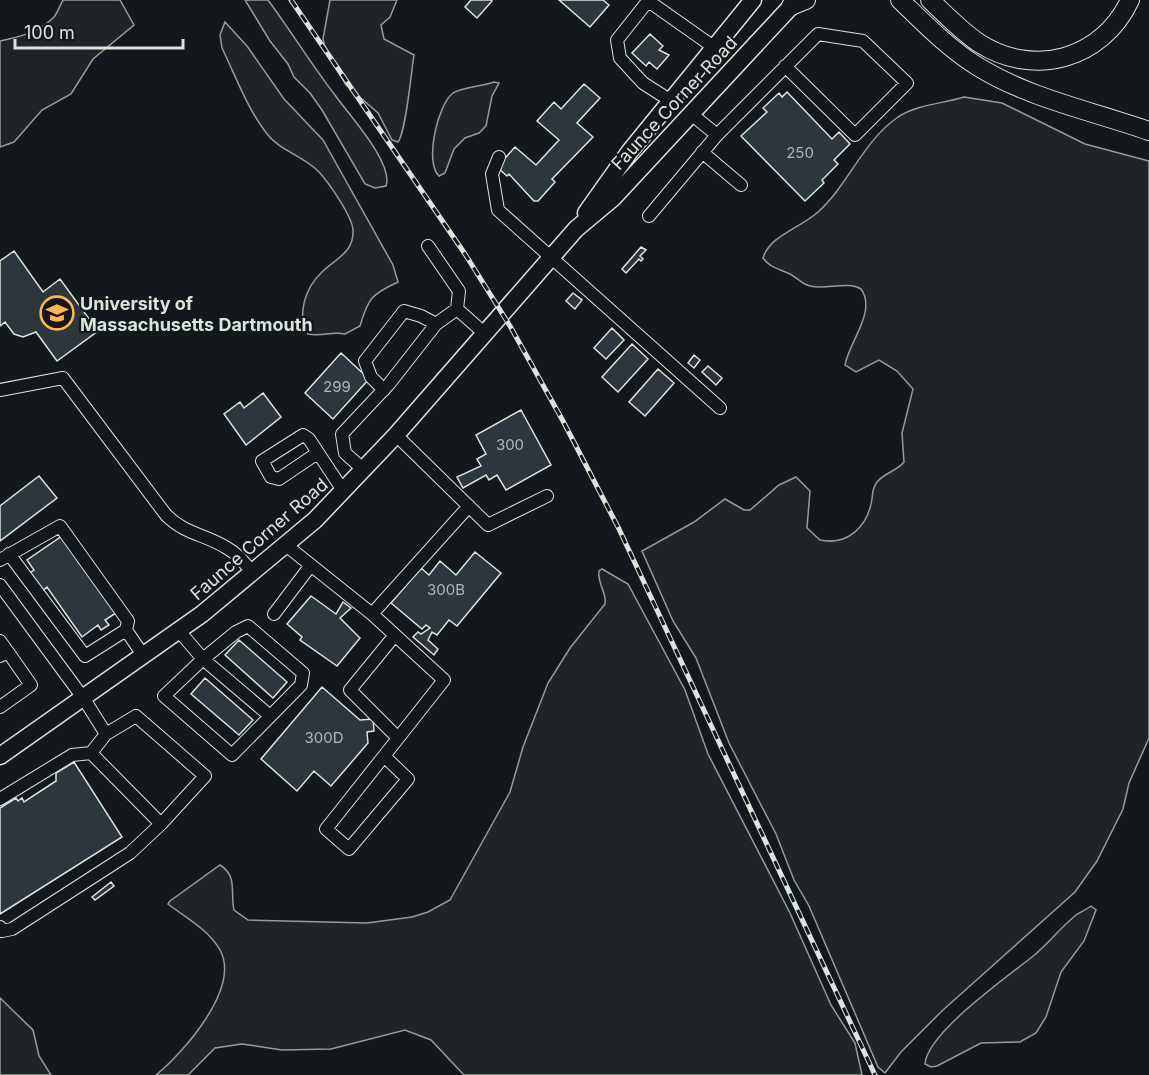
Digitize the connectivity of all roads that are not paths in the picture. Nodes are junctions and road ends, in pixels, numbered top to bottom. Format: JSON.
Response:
{"nodes":[{"id":1,"x":648,"y":0,"type":"edge"},
{"id":2,"x":753,"y":0,"type":"edge"},
{"id":3,"x":930,"y":0,"type":"edge"},
{"id":4,"x":1130,"y":0,"type":"edge"},
{"id":5,"x":899,"y":1,"type":"edge"},
{"id":6,"x":798,"y":2,"type":"edge"},
{"id":7,"x":715,"y":48,"type":"junction"},
{"id":8,"x":785,"y":66,"type":"junction"},
{"id":9,"x":671,"y":101,"type":"junction"},
{"id":10,"x":690,"y":113,"type":"junction"},
{"id":11,"x":1149,"y":130,"type":"edge"},
{"id":12,"x":717,"y":135,"type":"junction"},
{"id":13,"x":702,"y":153,"type":"junction"},
{"id":14,"x":499,"y":157,"type":"dead end"},
{"id":15,"x":741,"y":185,"type":"dead end"},
{"id":16,"x":649,"y":216,"type":"dead end"},
{"id":17,"x":576,"y":229,"type":"junction"},
{"id":18,"x":428,"y":246,"type":"dead end"},
{"id":19,"x":552,"y":256,"type":"junction"},
{"id":20,"x":457,"y":309,"type":"junction"},
{"id":21,"x":436,"y":324,"type":"junction"},
{"id":22,"x":484,"y":333,"type":"junction"},
{"id":23,"x":0,"y":390,"type":"edge"},
{"id":24,"x":384,"y":390,"type":"junction"},
{"id":25,"x":720,"y":408,"type":"dead end"},
{"id":26,"x":396,"y":435,"type":"junction"},
{"id":27,"x":316,"y":454,"type":"dead end"},
{"id":28,"x":364,"y":470,"type":"junction"},
{"id":29,"x":344,"y":492,"type":"junction"},
{"id":30,"x":547,"y":496,"type":"dead end"},
{"id":31,"x":469,"y":506,"type":"junction"},
{"id":32,"x":286,"y":546,"type":"junction"},
{"id":33,"x":4,"y":557,"type":"edge"},
{"id":34,"x":311,"y":565,"type":"junction"},
{"id":35,"x":253,"y":574,"type":"junction"},
{"id":36,"x":0,"y":585,"type":"edge"},
{"id":37,"x":274,"y":614,"type":"dead end"},
{"id":38,"x":372,"y":614,"type":"junction"},
{"id":39,"x":126,"y":630,"type":"junction"},
{"id":40,"x":179,"y":631,"type":"junction"},
{"id":41,"x":395,"y":635,"type":"junction"},
{"id":42,"x":0,"y":641,"type":"edge"},
{"id":43,"x":4,"y":654,"type":"edge"},
{"id":44,"x":143,"y":655,"type":"junction"},
{"id":45,"x":203,"y":660,"type":"junction"},
{"id":46,"x":84,"y":699,"type":"junction"},
{"id":47,"x":0,"y":707,"type":"edge"},
{"id":48,"x":269,"y":715,"type":"junction"},
{"id":49,"x":106,"y":734,"type":"junction"},
{"id":50,"x":398,"y":738,"type":"junction"},
{"id":51,"x":91,"y":753,"type":"junction"},
{"id":52,"x":0,"y":756,"type":"edge"},
{"id":53,"x":384,"y":756,"type":"junction"},
{"id":54,"x":0,"y":799,"type":"edge"},
{"id":55,"x":161,"y":824,"type":"junction"},
{"id":56,"x":0,"y":927,"type":"edge"}],
"edges":[{"from":1,"to":7,"type":"street"},
{"from":1,"to":9,"type":"street"},
{"from":2,"to":7,"type":"main road","name":"Faunce Corner Road"},
{"from":3,"to":4,"type":"highway"},
{"from":5,"to":11,"type":"highway"},
{"from":6,"to":10,"type":"main road","name":"Faunce Corner Road"},
{"from":7,"to":9,"type":"main road","name":"Faunce Corner Road"},
{"from":8,"to":8,"type":"street"},
{"from":8,"to":12,"type":"street"},
{"from":9,"to":10,"type":"main road"},
{"from":9,"to":17,"type":"main road","name":"Faunce Corner Road"},
{"from":10,"to":12,"type":"street"},
{"from":10,"to":17,"type":"main road","name":"Faunce Corner Road"},
{"from":12,"to":13,"type":"street"},
{"from":13,"to":15,"type":"street"},
{"from":13,"to":16,"type":"street"},
{"from":14,"to":19,"type":"street"},
{"from":17,"to":19,"type":"main road","name":"Faunce Corner Road"},
{"from":18,"to":20,"type":"street"},
{"from":19,"to":22,"type":"main road","name":"Faunce Corner Road"},
{"from":19,"to":25,"type":"street"},
{"from":20,"to":21,"type":"street"},
{"from":20,"to":22,"type":"street"},
{"from":21,"to":24,"type":"street"},
{"from":21,"to":24,"type":"street"},
{"from":22,"to":26,"type":"main road","name":"Faunce Corner Road"},
{"from":23,"to":35,"type":"street"},
{"from":24,"to":28,"type":"street"},
{"from":26,"to":28,"type":"main road","name":"Faunce Corner Road"},
{"from":26,"to":31,"type":"street"},
{"from":27,"to":29,"type":"street"},
{"from":28,"to":29,"type":"main road","name":"Faunce Corner Road"},
{"from":29,"to":32,"type":"main road","name":"Faunce Corner Road"},
{"from":30,"to":31,"type":"street"},
{"from":31,"to":38,"type":"street"},
{"from":32,"to":34,"type":"street"},
{"from":32,"to":35,"type":"main road","name":"Faunce Corner Road"},
{"from":33,"to":39,"type":"street"},
{"from":33,"to":39,"type":"street"},
{"from":34,"to":37,"type":"street"},
{"from":34,"to":38,"type":"street"},
{"from":35,"to":40,"type":"main road","name":"Faunce Corner Road"},
{"from":36,"to":46,"type":"street"},
{"from":38,"to":41,"type":"street"},
{"from":39,"to":44,"type":"street"},
{"from":40,"to":44,"type":"main road","name":"Faunce Corner Road"},
{"from":40,"to":45,"type":"street"},
{"from":41,"to":50,"type":"street"},
{"from":41,"to":50,"type":"street"},
{"from":42,"to":43,"type":"street"},
{"from":43,"to":47,"type":"street"},
{"from":44,"to":46,"type":"main road","name":"Faunce Corner Road"},
{"from":45,"to":48,"type":"street"},
{"from":45,"to":48,"type":"street"},
{"from":45,"to":48,"type":"street"},
{"from":46,"to":49,"type":"street"},
{"from":46,"to":52,"type":"main road","name":"Faunce Corner Road"},
{"from":49,"to":51,"type":"street"},
{"from":49,"to":55,"type":"street"},
{"from":50,"to":53,"type":"street"},
{"from":51,"to":54,"type":"street"},
{"from":51,"to":55,"type":"street"},
{"from":53,"to":53,"type":"street"},
{"from":55,"to":56,"type":"street"}]}
